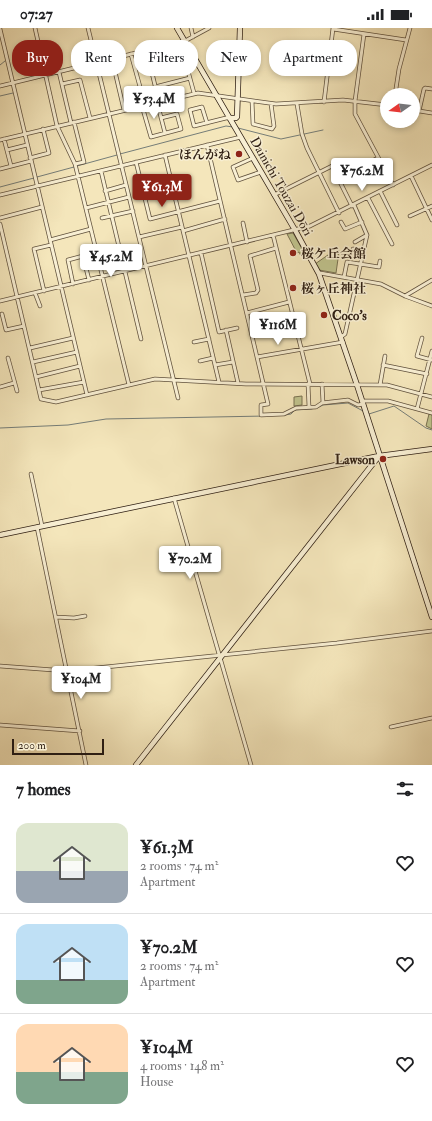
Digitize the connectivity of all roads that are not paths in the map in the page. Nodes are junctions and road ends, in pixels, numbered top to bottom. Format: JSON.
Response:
{"nodes":[{"id":1,"x":34,"y":28,"type":"edge"},
{"id":2,"x":88,"y":28,"type":"edge"},
{"id":3,"x":177,"y":28,"type":"edge"},
{"id":4,"x":191,"y":28,"type":"edge"},
{"id":5,"x":209,"y":28,"type":"edge"},
{"id":6,"x":240,"y":28,"type":"edge"},
{"id":7,"x":333,"y":28,"type":"edge"},
{"id":8,"x":410,"y":28,"type":"edge"},
{"id":9,"x":0,"y":29,"type":"edge"},
{"id":10,"x":364,"y":34,"type":"junction"},
{"id":11,"x":193,"y":37,"type":"junction"},
{"id":12,"x":37,"y":40,"type":"edge"},
{"id":13,"x":91,"y":40,"type":"edge"},
{"id":14,"x":184,"y":40,"type":"edge"},
{"id":15,"x":187,"y":40,"type":"edge"},
{"id":16,"x":406,"y":40,"type":"junction"},
{"id":17,"x":134,"y":53,"type":"edge"},
{"id":18,"x":131,"y":54,"type":"junction"},
{"id":19,"x":126,"y":55,"type":"edge"},
{"id":20,"x":198,"y":63,"type":"edge"},
{"id":21,"x":41,"y":76,"type":"edge"},
{"id":22,"x":45,"y":76,"type":"edge"},
{"id":23,"x":60,"y":76,"type":"edge"},
{"id":24,"x":100,"y":76,"type":"edge"},
{"id":25,"x":116,"y":76,"type":"edge"},
{"id":26,"x":153,"y":76,"type":"edge"},
{"id":27,"x":190,"y":78,"type":"joint"},
{"id":28,"x":13,"y":83,"type":"junction"},
{"id":29,"x":62,"y":84,"type":"junction"},
{"id":30,"x":0,"y":86,"type":"edge"},
{"id":31,"x":155,"y":87,"type":"junction"},
{"id":32,"x":396,"y":88,"type":"edge"},
{"id":33,"x":432,"y":89,"type":"edge"},
{"id":34,"x":194,"y":93,"type":"junction"},
{"id":35,"x":217,"y":95,"type":"junction"},
{"id":36,"x":237,"y":98,"type":"junction"},
{"id":37,"x":252,"y":101,"type":"junction"},
{"id":38,"x":355,"y":101,"type":"junction"},
{"id":39,"x":158,"y":102,"type":"junction"},
{"id":40,"x":324,"y":102,"type":"junction"},
{"id":41,"x":270,"y":104,"type":"junction"},
{"id":42,"x":297,"y":104,"type":"junction"},
{"id":43,"x":380,"y":104,"type":"edge"},
{"id":44,"x":143,"y":105,"type":"junction"},
{"id":45,"x":420,"y":107,"type":"edge"},
{"id":46,"x":124,"y":110,"type":"junction"},
{"id":47,"x":420,"y":111,"type":"edge"},
{"id":48,"x":432,"y":113,"type":"edge"},
{"id":49,"x":109,"y":114,"type":"junction"},
{"id":50,"x":90,"y":118,"type":"junction"},
{"id":51,"x":161,"y":118,"type":"junction"},
{"id":52,"x":230,"y":118,"type":"junction"},
{"id":53,"x":72,"y":122,"type":"junction"},
{"id":54,"x":206,"y":123,"type":"junction"},
{"id":55,"x":57,"y":126,"type":"junction"},
{"id":56,"x":43,"y":129,"type":"junction"},
{"id":57,"x":165,"y":133,"type":"junction"},
{"id":58,"x":25,"y":134,"type":"junction"},
{"id":59,"x":241,"y":137,"type":"junction"},
{"id":60,"x":4,"y":139,"type":"junction"},
{"id":61,"x":0,"y":140,"type":"edge"},
{"id":62,"x":27,"y":145,"type":"junction"},
{"id":63,"x":207,"y":145,"type":"junction"},
{"id":64,"x":7,"y":150,"type":"junction"},
{"id":65,"x":165,"y":155,"type":"junction"},
{"id":66,"x":253,"y":158,"type":"junction"},
{"id":67,"x":378,"y":158,"type":"junction"},
{"id":68,"x":31,"y":160,"type":"junction"},
{"id":69,"x":136,"y":162,"type":"junction"},
{"id":70,"x":75,"y":164,"type":"junction"},
{"id":71,"x":432,"y":165,"type":"edge"},
{"id":72,"x":11,"y":166,"type":"junction"},
{"id":73,"x":122,"y":166,"type":"junction"},
{"id":74,"x":347,"y":167,"type":"dead end"},
{"id":75,"x":0,"y":169,"type":"edge"},
{"id":76,"x":101,"y":171,"type":"junction"},
{"id":77,"x":261,"y":172,"type":"junction"},
{"id":78,"x":318,"y":172,"type":"junction"},
{"id":79,"x":78,"y":176,"type":"junction"},
{"id":80,"x":410,"y":176,"type":"junction"},
{"id":81,"x":126,"y":185,"type":"junction"},
{"id":82,"x":37,"y":186,"type":"junction"},
{"id":83,"x":393,"y":186,"type":"junction"},
{"id":84,"x":105,"y":191,"type":"junction"},
{"id":85,"x":380,"y":191,"type":"junction"},
{"id":86,"x":0,"y":195,"type":"edge"},
{"id":87,"x":274,"y":195,"type":"junction"},
{"id":88,"x":129,"y":197,"type":"junction"},
{"id":89,"x":368,"y":198,"type":"junction"},
{"id":90,"x":220,"y":201,"type":"junction"},
{"id":91,"x":108,"y":202,"type":"junction"},
{"id":92,"x":353,"y":205,"type":"junction"},
{"id":93,"x":432,"y":206,"type":"edge"},
{"id":94,"x":42,"y":207,"type":"junction"},
{"id":95,"x":86,"y":208,"type":"junction"},
{"id":96,"x":426,"y":208,"type":"junction"},
{"id":97,"x":133,"y":211,"type":"junction"},
{"id":98,"x":179,"y":212,"type":"junction"},
{"id":99,"x":339,"y":213,"type":"junction"},
{"id":100,"x":111,"y":216,"type":"junction"},
{"id":101,"x":410,"y":216,"type":"dead end"},
{"id":102,"x":0,"y":218,"type":"edge"},
{"id":103,"x":102,"y":218,"type":"dead end"},
{"id":104,"x":225,"y":219,"type":"junction"},
{"id":105,"x":432,"y":220,"type":"edge"},
{"id":106,"x":341,"y":222,"type":"dead end"},
{"id":107,"x":362,"y":222,"type":"junction"},
{"id":108,"x":243,"y":223,"type":"dead end"},
{"id":109,"x":0,"y":224,"type":"edge"},
{"id":110,"x":397,"y":225,"type":"dead end"},
{"id":111,"x":91,"y":229,"type":"junction"},
{"id":112,"x":183,"y":229,"type":"junction"},
{"id":113,"x":295,"y":230,"type":"junction"},
{"id":114,"x":274,"y":235,"type":"junction"},
{"id":115,"x":367,"y":235,"type":"junction"},
{"id":116,"x":139,"y":237,"type":"junction"},
{"id":117,"x":50,"y":240,"type":"junction"},
{"id":118,"x":247,"y":242,"type":"junction"},
{"id":119,"x":355,"y":242,"type":"dead end"},
{"id":120,"x":392,"y":244,"type":"dead end"},
{"id":121,"x":51,"y":245,"type":"junction"},
{"id":122,"x":231,"y":246,"type":"junction"},
{"id":123,"x":276,"y":248,"type":"junction"},
{"id":124,"x":353,"y":249,"type":"dead end"},
{"id":125,"x":364,"y":250,"type":"junction"},
{"id":126,"x":201,"y":253,"type":"junction"},
{"id":127,"x":189,"y":256,"type":"junction"},
{"id":128,"x":380,"y":261,"type":"dead end"},
{"id":129,"x":361,"y":264,"type":"junction"},
{"id":130,"x":146,"y":266,"type":"junction"},
{"id":131,"x":124,"y":271,"type":"junction"},
{"id":132,"x":319,"y":274,"type":"junction"},
{"id":133,"x":103,"y":276,"type":"junction"},
{"id":134,"x":344,"y":277,"type":"junction"},
{"id":135,"x":357,"y":279,"type":"junction"},
{"id":136,"x":89,"y":280,"type":"junction"},
{"id":137,"x":432,"y":280,"type":"edge"},
{"id":138,"x":73,"y":284,"type":"junction"},
{"id":139,"x":61,"y":287,"type":"junction"},
{"id":140,"x":44,"y":291,"type":"junction"},
{"id":141,"x":35,"y":293,"type":"junction"},
{"id":142,"x":242,"y":295,"type":"junction"},
{"id":143,"x":405,"y":296,"type":"junction"},
{"id":144,"x":18,"y":297,"type":"junction"},
{"id":145,"x":0,"y":301,"type":"edge"},
{"id":146,"x":289,"y":302,"type":"junction"},
{"id":147,"x":40,"y":306,"type":"dead end"},
{"id":148,"x":432,"y":306,"type":"edge"},
{"id":149,"x":247,"y":313,"type":"junction"},
{"id":150,"x":2,"y":314,"type":"dead end"},
{"id":151,"x":24,"y":326,"type":"junction"},
{"id":152,"x":237,"y":328,"type":"dead end"},
{"id":153,"x":226,"y":330,"type":"junction"},
{"id":154,"x":73,"y":338,"type":"junction"},
{"id":155,"x":422,"y":338,"type":"dead end"},
{"id":156,"x":141,"y":339,"type":"dead end"},
{"id":157,"x":209,"y":339,"type":"junction"},
{"id":158,"x":342,"y":339,"type":"junction"},
{"id":159,"x":194,"y":342,"type":"dead end"},
{"id":160,"x":30,"y":348,"type":"junction"},
{"id":161,"x":301,"y":349,"type":"junction"},
{"id":162,"x":432,"y":351,"type":"edge"},
{"id":163,"x":77,"y":352,"type":"junction"},
{"id":164,"x":385,"y":356,"type":"dead end"},
{"id":165,"x":257,"y":357,"type":"junction"},
{"id":166,"x":8,"y":358,"type":"dead end"},
{"id":167,"x":213,"y":358,"type":"junction"},
{"id":168,"x":431,"y":359,"type":"edge"},
{"id":169,"x":200,"y":361,"type":"dead end"},
{"id":170,"x":33,"y":362,"type":"junction"},
{"id":171,"x":233,"y":362,"type":"junction"},
{"id":172,"x":215,"y":365,"type":"junction"},
{"id":173,"x":383,"y":365,"type":"junction"},
{"id":174,"x":80,"y":366,"type":"junction"},
{"id":175,"x":427,"y":374,"type":"junction"},
{"id":176,"x":36,"y":377,"type":"junction"},
{"id":177,"x":174,"y":380,"type":"junction"},
{"id":178,"x":84,"y":382,"type":"junction"},
{"id":179,"x":219,"y":382,"type":"junction"},
{"id":180,"x":14,"y":383,"type":"junction"},
{"id":181,"x":238,"y":383,"type":"junction"},
{"id":182,"x":263,"y":383,"type":"junction"},
{"id":183,"x":309,"y":384,"type":"junction"},
{"id":184,"x":322,"y":384,"type":"junction"},
{"id":185,"x":129,"y":385,"type":"junction"},
{"id":186,"x":357,"y":385,"type":"junction"},
{"id":187,"x":380,"y":385,"type":"junction"},
{"id":188,"x":0,"y":387,"type":"edge"},
{"id":189,"x":39,"y":390,"type":"junction"},
{"id":190,"x":17,"y":391,"type":"dead end"},
{"id":191,"x":87,"y":394,"type":"junction"},
{"id":192,"x":422,"y":394,"type":"junction"},
{"id":193,"x":432,"y":397,"type":"edge"},
{"id":194,"x":178,"y":398,"type":"dead end"},
{"id":195,"x":324,"y":403,"type":"junction"},
{"id":196,"x":362,"y":403,"type":"junction"},
{"id":197,"x":309,"y":407,"type":"junction"},
{"id":198,"x":417,"y":409,"type":"junction"},
{"id":199,"x":432,"y":413,"type":"edge"},
{"id":200,"x":432,"y":450,"type":"edge"},
{"id":201,"x":379,"y":456,"type":"junction"},
{"id":202,"x":31,"y":474,"type":"dead end"},
{"id":203,"x":174,"y":498,"type":"junction"},
{"id":204,"x":40,"y":526,"type":"junction"},
{"id":205,"x":0,"y":535,"type":"edge"},
{"id":206,"x":85,"y":616,"type":"dead end"},
{"id":207,"x":56,"y":617,"type":"junction"},
{"id":208,"x":432,"y":617,"type":"edge"},
{"id":209,"x":432,"y":631,"type":"edge"},
{"id":210,"x":220,"y":656,"type":"junction"},
{"id":211,"x":0,"y":666,"type":"edge"},
{"id":212,"x":67,"y":672,"type":"junction"},
{"id":213,"x":432,"y":718,"type":"edge"},
{"id":214,"x":0,"y":725,"type":"edge"},
{"id":215,"x":391,"y":728,"type":"dead end"},
{"id":216,"x":80,"y":731,"type":"junction"},
{"id":217,"x":86,"y":765,"type":"edge"},
{"id":218,"x":136,"y":765,"type":"edge"},
{"id":219,"x":251,"y":765,"type":"edge"}],
"edges":[{"from":1,"to":12,"type":"street"},
{"from":2,"to":13,"type":"street"},
{"from":3,"to":14,"type":"street","name":"Dainichi Touzai Dōri"},
{"from":4,"to":11,"type":"street"},
{"from":5,"to":11,"type":"street"},
{"from":6,"to":36,"type":"street"},
{"from":7,"to":10,"type":"street"},
{"from":7,"to":40,"type":"street"},
{"from":8,"to":16,"type":"street"},
{"from":9,"to":28,"type":"street"},
{"from":10,"to":16,"type":"street"},
{"from":10,"to":38,"type":"street"},
{"from":11,"to":15,"type":"street"},
{"from":16,"to":32,"type":"street"},
{"from":17,"to":18,"type":"street"},
{"from":18,"to":19,"type":"street"},
{"from":18,"to":44,"type":"street"},
{"from":20,"to":35,"type":"street","name":"Dainichi Touzai Dōri"},
{"from":21,"to":28,"type":"street"},
{"from":22,"to":55,"type":"street"},
{"from":23,"to":29,"type":"street"},
{"from":24,"to":49,"type":"street"},
{"from":25,"to":46,"type":"street"},
{"from":26,"to":31,"type":"street"},
{"from":27,"to":31,"type":"street"},
{"from":27,"to":34,"type":"street"},
{"from":28,"to":30,"type":"street"},
{"from":28,"to":58,"type":"street"},
{"from":29,"to":50,"type":"street"},
{"from":29,"to":53,"type":"street"},
{"from":31,"to":39,"type":"street"},
{"from":33,"to":45,"type":"street"},
{"from":34,"to":35,"type":"street"},
{"from":34,"to":39,"type":"street"},
{"from":35,"to":36,"type":"street"},
{"from":35,"to":52,"type":"street","name":"Dainichi Touzai Dōri"},
{"from":36,"to":37,"type":"street"},
{"from":36,"to":52,"type":"street"},
{"from":37,"to":41,"type":"street"},
{"from":37,"to":41,"type":"street"},
{"from":38,"to":40,"type":"street"},
{"from":38,"to":43,"type":"street"},
{"from":38,"to":67,"type":"street"},
{"from":39,"to":44,"type":"street"},
{"from":39,"to":51,"type":"street"},
{"from":40,"to":42,"type":"street"},
{"from":41,"to":42,"type":"street"},
{"from":42,"to":78,"type":"street"},
{"from":44,"to":46,"type":"street"},
{"from":44,"to":57,"type":"street"},
{"from":46,"to":49,"type":"street"},
{"from":47,"to":48,"type":"street"},
{"from":49,"to":50,"type":"street"},
{"from":49,"to":73,"type":"street"},
{"from":50,"to":53,"type":"street"},
{"from":51,"to":57,"type":"street"},
{"from":51,"to":57,"type":"street"},
{"from":52,"to":54,"type":"street"},
{"from":52,"to":59,"type":"street","name":"Dainichi Touzai Dōri"},
{"from":53,"to":55,"type":"street"},
{"from":53,"to":70,"type":"street"},
{"from":54,"to":54,"type":"street"},
{"from":55,"to":56,"type":"street"},
{"from":55,"to":70,"type":"street"},
{"from":56,"to":58,"type":"street"},
{"from":56,"to":68,"type":"street"},
{"from":58,"to":60,"type":"street"},
{"from":58,"to":62,"type":"street"},
{"from":59,"to":63,"type":"street"},
{"from":59,"to":66,"type":"street","name":"Dainichi Touzai Dōri"},
{"from":60,"to":61,"type":"street"},
{"from":60,"to":64,"type":"street"},
{"from":62,"to":64,"type":"street"},
{"from":62,"to":68,"type":"street"},
{"from":63,"to":65,"type":"street"},
{"from":63,"to":90,"type":"street"},
{"from":64,"to":72,"type":"street"},
{"from":65,"to":69,"type":"street"},
{"from":65,"to":98,"type":"street"},
{"from":66,"to":77,"type":"street","name":"Dainichi Touzai Dōri"},
{"from":66,"to":77,"type":"street"},
{"from":67,"to":74,"type":"street"},
{"from":67,"to":83,"type":"street"},
{"from":68,"to":72,"type":"street"},
{"from":68,"to":82,"type":"street"},
{"from":69,"to":73,"type":"street"},
{"from":69,"to":98,"type":"street"},
{"from":70,"to":79,"type":"street"},
{"from":71,"to":80,"type":"street"},
{"from":72,"to":75,"type":"street"},
{"from":73,"to":76,"type":"street"},
{"from":73,"to":81,"type":"street"},
{"from":76,"to":79,"type":"street"},
{"from":76,"to":84,"type":"street"},
{"from":77,"to":87,"type":"street","name":"Dainichi Touzai Dōri"},
{"from":78,"to":87,"type":"street"},
{"from":78,"to":92,"type":"street"},
{"from":78,"to":99,"type":"street"},
{"from":79,"to":82,"type":"street"},
{"from":79,"to":95,"type":"street"},
{"from":80,"to":83,"type":"street"},
{"from":80,"to":96,"type":"street"},
{"from":81,"to":84,"type":"street"},
{"from":81,"to":88,"type":"street"},
{"from":82,"to":86,"type":"street"},
{"from":82,"to":94,"type":"street"},
{"from":83,"to":85,"type":"street"},
{"from":84,"to":91,"type":"street"},
{"from":85,"to":89,"type":"street"},
{"from":85,"to":110,"type":"street"},
{"from":87,"to":113,"type":"street","name":"Dainichi Touzai Dōri"},
{"from":88,"to":91,"type":"street"},
{"from":88,"to":97,"type":"street"},
{"from":89,"to":92,"type":"street"},
{"from":89,"to":120,"type":"street"},
{"from":90,"to":98,"type":"street"},
{"from":90,"to":104,"type":"street"},
{"from":91,"to":95,"type":"street"},
{"from":91,"to":100,"type":"street"},
{"from":92,"to":99,"type":"street"},
{"from":92,"to":107,"type":"street"},
{"from":93,"to":96,"type":"street"},
{"from":94,"to":102,"type":"street"},
{"from":94,"to":117,"type":"street"},
{"from":95,"to":111,"type":"street"},
{"from":96,"to":101,"type":"street"},
{"from":96,"to":105,"type":"street"},
{"from":97,"to":100,"type":"street"},
{"from":97,"to":116,"type":"street"},
{"from":98,"to":112,"type":"street"},
{"from":99,"to":113,"type":"street"},
{"from":100,"to":103,"type":"street"},
{"from":100,"to":131,"type":"street"},
{"from":104,"to":112,"type":"street"},
{"from":104,"to":122,"type":"street"},
{"from":106,"to":107,"type":"street"},
{"from":107,"to":115,"type":"street"},
{"from":108,"to":118,"type":"street"},
{"from":109,"to":144,"type":"street"},
{"from":111,"to":117,"type":"street"},
{"from":111,"to":133,"type":"street"},
{"from":112,"to":116,"type":"street"},
{"from":112,"to":127,"type":"street"},
{"from":113,"to":114,"type":"street"},
{"from":113,"to":132,"type":"street","name":"Dainichi Touzai Dōri"},
{"from":114,"to":118,"type":"street"},
{"from":114,"to":123,"type":"street"},
{"from":115,"to":119,"type":"street"},
{"from":115,"to":125,"type":"street"},
{"from":116,"to":130,"type":"street"},
{"from":117,"to":121,"type":"street"},
{"from":118,"to":122,"type":"street"},
{"from":121,"to":139,"type":"street"},
{"from":121,"to":140,"type":"street"},
{"from":122,"to":126,"type":"street"},
{"from":122,"to":142,"type":"street"},
{"from":123,"to":142,"type":"street"},
{"from":123,"to":146,"type":"street"},
{"from":124,"to":125,"type":"street"},
{"from":125,"to":129,"type":"street"},
{"from":126,"to":127,"type":"street"},
{"from":126,"to":153,"type":"street"},
{"from":127,"to":130,"type":"street"},
{"from":127,"to":157,"type":"street"},
{"from":128,"to":129,"type":"street"},
{"from":129,"to":134,"type":"street"},
{"from":129,"to":135,"type":"street"},
{"from":130,"to":131,"type":"street"},
{"from":130,"to":177,"type":"street"},
{"from":131,"to":133,"type":"street"},
{"from":131,"to":156,"type":"street"},
{"from":132,"to":134,"type":"street"},
{"from":132,"to":158,"type":"street","name":"Dainichi Touzai Dōri"},
{"from":133,"to":136,"type":"street"},
{"from":133,"to":185,"type":"street"},
{"from":134,"to":135,"type":"street"},
{"from":135,"to":143,"type":"street"},
{"from":135,"to":158,"type":"street"},
{"from":136,"to":138,"type":"street"},
{"from":136,"to":138,"type":"street"},
{"from":137,"to":143,"type":"street"},
{"from":138,"to":139,"type":"street"},
{"from":139,"to":140,"type":"street"},
{"from":139,"to":154,"type":"street"},
{"from":140,"to":141,"type":"street"},
{"from":141,"to":144,"type":"street"},
{"from":141,"to":147,"type":"street"},
{"from":142,"to":149,"type":"street"},
{"from":143,"to":148,"type":"street"},
{"from":144,"to":145,"type":"street"},
{"from":144,"to":151,"type":"street"},
{"from":146,"to":149,"type":"street"},
{"from":146,"to":161,"type":"street"},
{"from":149,"to":165,"type":"street"},
{"from":150,"to":151,"type":"street"},
{"from":151,"to":160,"type":"street"},
{"from":152,"to":153,"type":"street"},
{"from":153,"to":171,"type":"street"},
{"from":154,"to":160,"type":"street"},
{"from":154,"to":163,"type":"street"},
{"from":155,"to":168,"type":"street"},
{"from":157,"to":159,"type":"street"},
{"from":157,"to":167,"type":"street"},
{"from":158,"to":161,"type":"street"},
{"from":158,"to":186,"type":"street","name":"Dainichi Touzai Dōri"},
{"from":160,"to":170,"type":"street"},
{"from":161,"to":165,"type":"street"},
{"from":161,"to":183,"type":"street"},
{"from":162,"to":168,"type":"street"},
{"from":163,"to":170,"type":"street"},
{"from":163,"to":174,"type":"street"},
{"from":164,"to":173,"type":"street"},
{"from":165,"to":182,"type":"street"},
{"from":166,"to":180,"type":"street"},
{"from":167,"to":169,"type":"street"},
{"from":167,"to":172,"type":"street"},
{"from":168,"to":175,"type":"street"},
{"from":170,"to":176,"type":"street"},
{"from":171,"to":172,"type":"street"},
{"from":171,"to":181,"type":"street"},
{"from":172,"to":179,"type":"street"},
{"from":173,"to":175,"type":"street"},
{"from":173,"to":187,"type":"street"},
{"from":174,"to":176,"type":"street"},
{"from":174,"to":178,"type":"street"},
{"from":175,"to":192,"type":"street"},
{"from":176,"to":189,"type":"street"},
{"from":177,"to":179,"type":"street"},
{"from":177,"to":185,"type":"street"},
{"from":177,"to":194,"type":"street"},
{"from":178,"to":189,"type":"street"},
{"from":178,"to":191,"type":"street"},
{"from":179,"to":181,"type":"street"},
{"from":180,"to":188,"type":"street"},
{"from":180,"to":190,"type":"street"},
{"from":181,"to":182,"type":"street"},
{"from":182,"to":183,"type":"street"},
{"from":182,"to":197,"type":"street"},
{"from":183,"to":184,"type":"street"},
{"from":183,"to":197,"type":"street"},
{"from":184,"to":186,"type":"street"},
{"from":184,"to":195,"type":"street"},
{"from":185,"to":191,"type":"street"},
{"from":186,"to":187,"type":"street"},
{"from":186,"to":196,"type":"street","name":"Dainichi Touzai Dōri"},
{"from":187,"to":192,"type":"street"},
{"from":189,"to":191,"type":"street"},
{"from":192,"to":193,"type":"street"},
{"from":192,"to":198,"type":"street"},
{"from":195,"to":196,"type":"street"},
{"from":195,"to":197,"type":"street"},
{"from":196,"to":198,"type":"street"},
{"from":196,"to":201,"type":"street","name":"Dainichi Touzai Dōri"},
{"from":198,"to":199,"type":"street"},
{"from":200,"to":201,"type":"street"},
{"from":201,"to":203,"type":"street"},
{"from":201,"to":208,"type":"street","name":"Dainichi Touzai Dōri"},
{"from":201,"to":210,"type":"street"},
{"from":202,"to":204,"type":"street"},
{"from":203,"to":204,"type":"street"},
{"from":203,"to":210,"type":"street"},
{"from":204,"to":205,"type":"street"},
{"from":204,"to":207,"type":"street"},
{"from":206,"to":207,"type":"street"},
{"from":207,"to":212,"type":"street"},
{"from":209,"to":210,"type":"street"},
{"from":210,"to":212,"type":"street"},
{"from":210,"to":218,"type":"street"},
{"from":210,"to":219,"type":"street"},
{"from":211,"to":212,"type":"street"},
{"from":212,"to":216,"type":"street"},
{"from":213,"to":215,"type":"street"},
{"from":214,"to":216,"type":"street"},
{"from":216,"to":217,"type":"street"}]}
